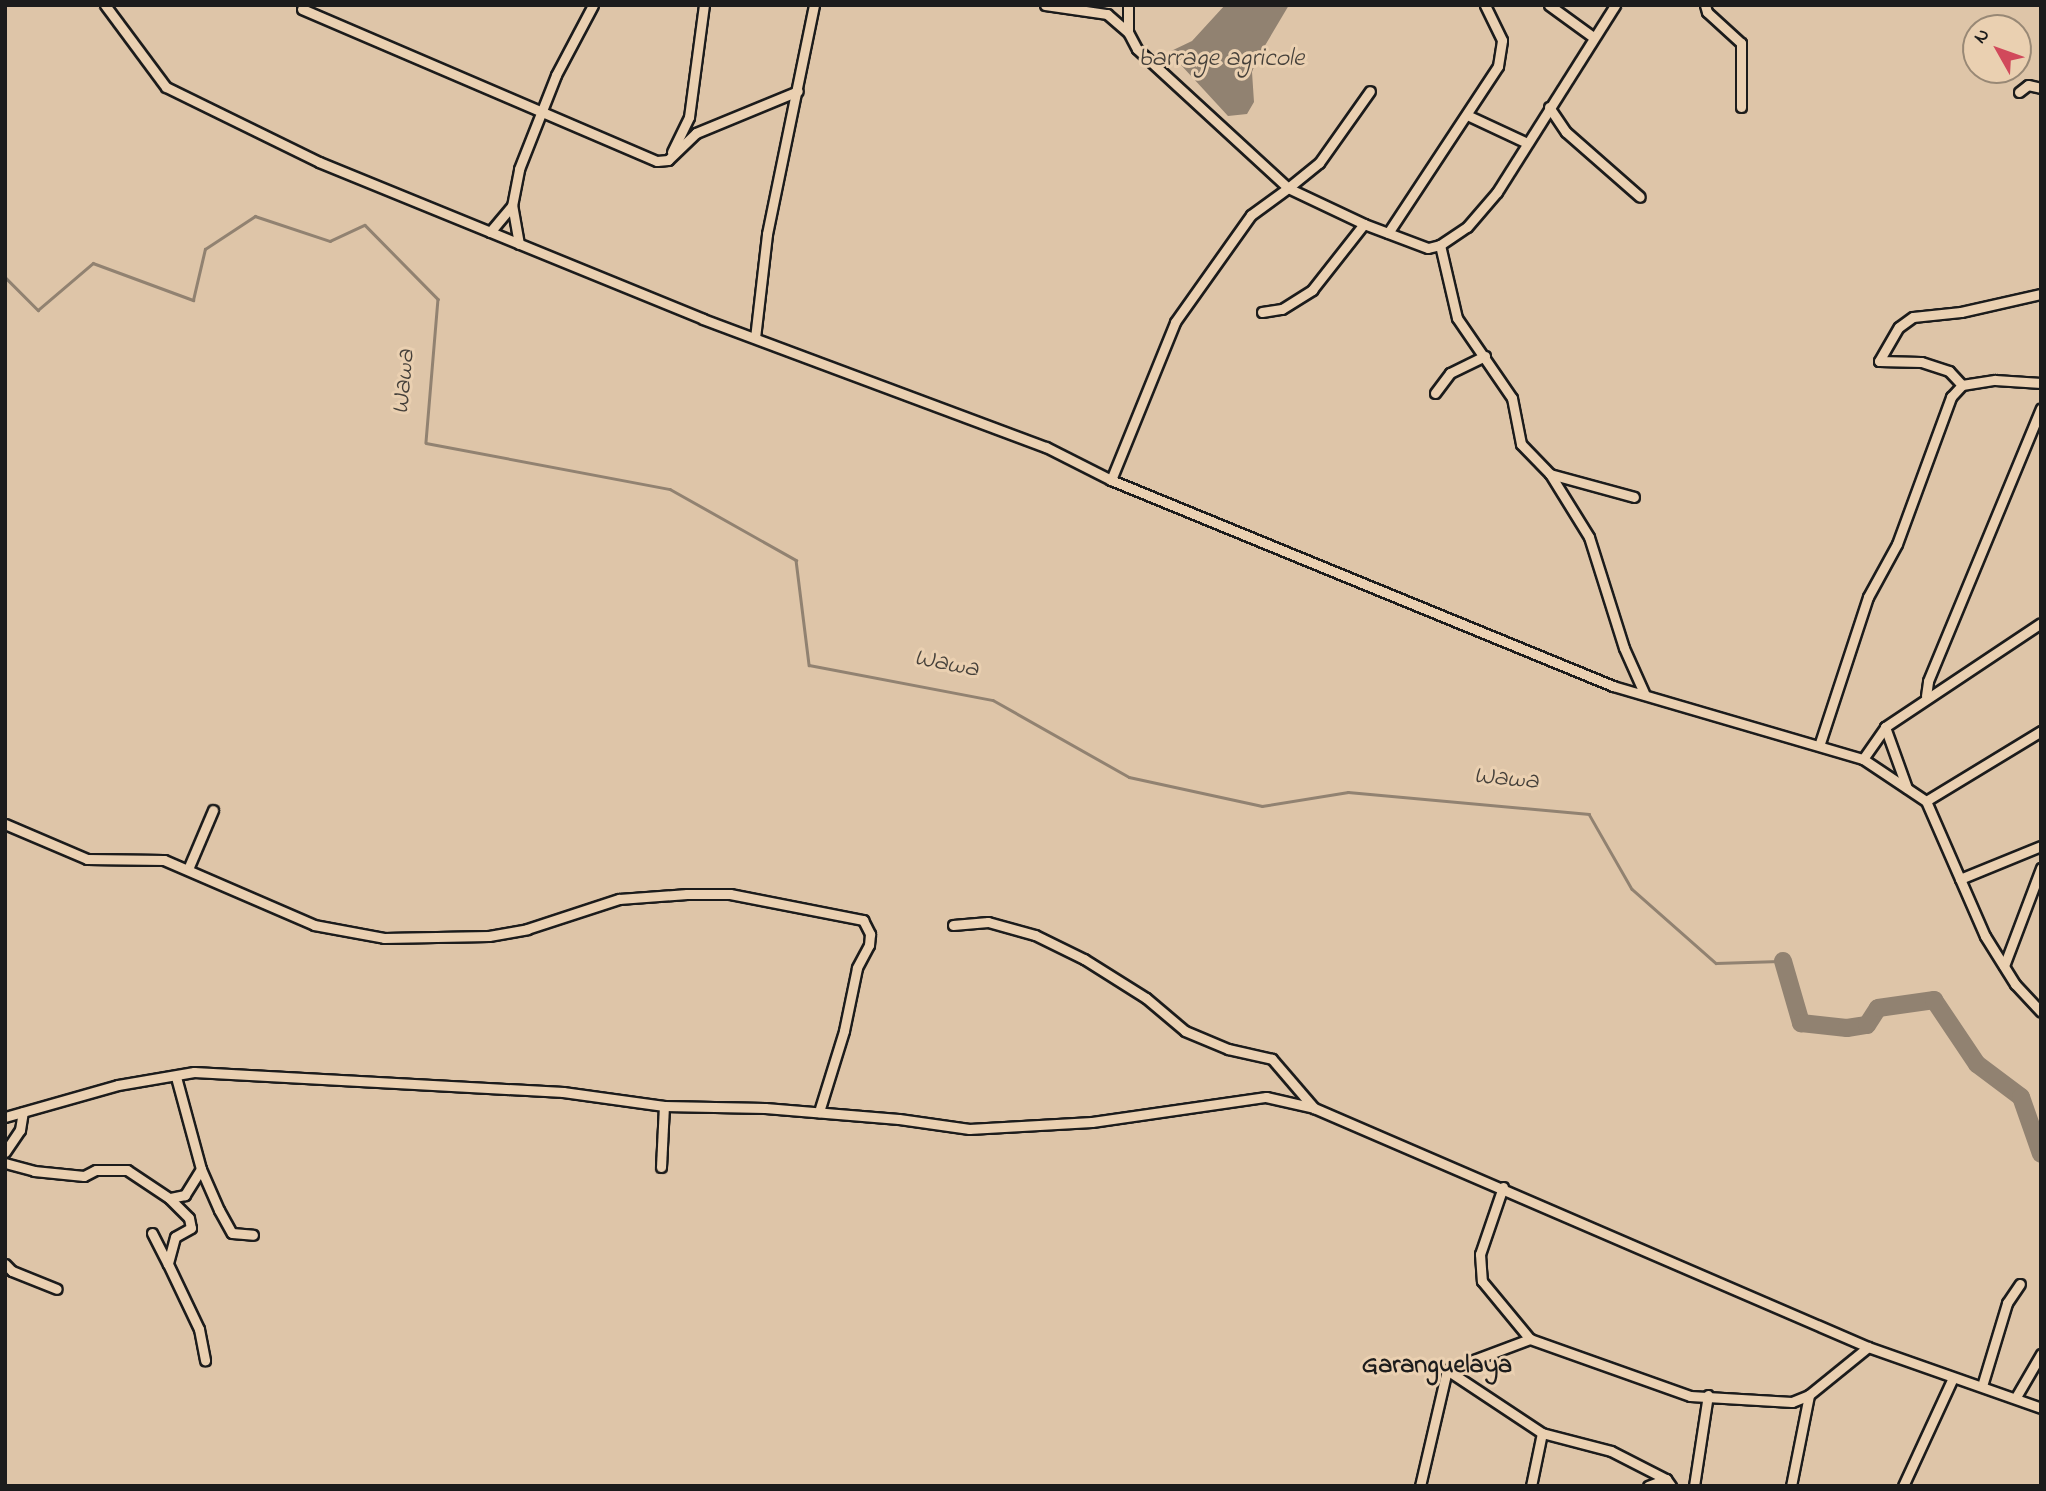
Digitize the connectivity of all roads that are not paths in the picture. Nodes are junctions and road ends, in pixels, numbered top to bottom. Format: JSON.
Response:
{"nodes":[{"id":1,"x":106,"y":5,"type":"edge"},
{"id":2,"x":593,"y":5,"type":"edge"},
{"id":3,"x":704,"y":5,"type":"edge"},
{"id":4,"x":814,"y":5,"type":"edge"},
{"id":5,"x":1045,"y":5,"type":"edge"},
{"id":6,"x":1128,"y":5,"type":"edge"},
{"id":7,"x":1485,"y":5,"type":"edge"},
{"id":8,"x":1549,"y":5,"type":"edge"},
{"id":9,"x":1615,"y":5,"type":"edge"},
{"id":10,"x":1705,"y":5,"type":"edge"},
{"id":11,"x":302,"y":9,"type":"dead end"},
{"id":12,"x":1128,"y":32,"type":"junction"},
{"id":13,"x":1593,"y":37,"type":"junction"},
{"id":14,"x":2041,"y":88,"type":"edge"},
{"id":15,"x":798,"y":91,"type":"junction"},
{"id":16,"x":1370,"y":91,"type":"dead end"},
{"id":17,"x":2018,"y":92,"type":"dead end"},
{"id":18,"x":1549,"y":107,"type":"junction"},
{"id":19,"x":1741,"y":107,"type":"dead end"},
{"id":20,"x":543,"y":114,"type":"junction"},
{"id":21,"x":1467,"y":115,"type":"junction"},
{"id":22,"x":1527,"y":144,"type":"junction"},
{"id":23,"x":668,"y":160,"type":"junction"},
{"id":24,"x":1288,"y":188,"type":"junction"},
{"id":25,"x":1640,"y":197,"type":"dead end"},
{"id":26,"x":512,"y":206,"type":"junction"},
{"id":27,"x":1364,"y":225,"type":"junction"},
{"id":28,"x":490,"y":232,"type":"junction"},
{"id":29,"x":1388,"y":233,"type":"junction"},
{"id":30,"x":519,"y":244,"type":"junction"},
{"id":31,"x":1440,"y":245,"type":"junction"},
{"id":32,"x":2041,"y":294,"type":"edge"},
{"id":33,"x":1262,"y":312,"type":"dead end"},
{"id":34,"x":755,"y":338,"type":"junction"},
{"id":35,"x":1485,"y":356,"type":"junction"},
{"id":36,"x":2041,"y":383,"type":"edge"},
{"id":37,"x":1962,"y":385,"type":"junction"},
{"id":38,"x":1435,"y":393,"type":"dead end"},
{"id":39,"x":2041,"y":408,"type":"edge"},
{"id":40,"x":1550,"y":474,"type":"junction"},
{"id":41,"x":1111,"y":480,"type":"junction"},
{"id":42,"x":1634,"y":498,"type":"dead end"},
{"id":43,"x":2041,"y":623,"type":"edge"},
{"id":44,"x":1645,"y":695,"type":"junction"},
{"id":45,"x":1926,"y":696,"type":"junction"},
{"id":46,"x":1885,"y":727,"type":"junction"},
{"id":47,"x":2041,"y":731,"type":"edge"},
{"id":48,"x":1820,"y":743,"type":"junction"},
{"id":49,"x":1863,"y":759,"type":"junction"},
{"id":50,"x":1907,"y":788,"type":"junction"},
{"id":51,"x":1926,"y":801,"type":"junction"},
{"id":52,"x":213,"y":810,"type":"dead end"},
{"id":53,"x":5,"y":824,"type":"edge"},
{"id":54,"x":2041,"y":846,"type":"edge"},
{"id":55,"x":2041,"y":868,"type":"edge"},
{"id":56,"x":188,"y":869,"type":"junction"},
{"id":57,"x":1960,"y":879,"type":"junction"},
{"id":58,"x":953,"y":925,"type":"dead end"},
{"id":59,"x":2004,"y":966,"type":"junction"},
{"id":60,"x":2041,"y":1012,"type":"edge"},
{"id":61,"x":176,"y":1077,"type":"junction"},
{"id":62,"x":664,"y":1105,"type":"junction"},
{"id":63,"x":1314,"y":1108,"type":"junction"},
{"id":64,"x":23,"y":1112,"type":"junction"},
{"id":65,"x":819,"y":1112,"type":"junction"},
{"id":66,"x":5,"y":1117,"type":"edge"},
{"id":67,"x":5,"y":1152,"type":"edge"},
{"id":68,"x":5,"y":1163,"type":"edge"},
{"id":69,"x":662,"y":1167,"type":"dead end"},
{"id":70,"x":201,"y":1169,"type":"junction"},
{"id":71,"x":1503,"y":1187,"type":"junction"},
{"id":72,"x":169,"y":1198,"type":"junction"},
{"id":73,"x":152,"y":1233,"type":"dead end"},
{"id":74,"x":253,"y":1235,"type":"dead end"},
{"id":75,"x":5,"y":1264,"type":"edge"},
{"id":76,"x":168,"y":1264,"type":"junction"},
{"id":77,"x":2020,"y":1284,"type":"dead end"},
{"id":78,"x":57,"y":1289,"type":"dead end"},
{"id":79,"x":1530,"y":1339,"type":"junction"},
{"id":80,"x":1868,"y":1347,"type":"junction"},
{"id":81,"x":2041,"y":1354,"type":"edge"},
{"id":82,"x":205,"y":1360,"type":"dead end"},
{"id":83,"x":1447,"y":1370,"type":"junction"},
{"id":84,"x":1952,"y":1378,"type":"junction"},
{"id":85,"x":1982,"y":1386,"type":"junction"},
{"id":86,"x":1708,"y":1395,"type":"junction"},
{"id":87,"x":1809,"y":1395,"type":"junction"},
{"id":88,"x":2016,"y":1396,"type":"junction"},
{"id":89,"x":2041,"y":1408,"type":"edge"},
{"id":90,"x":1542,"y":1433,"type":"junction"},
{"id":91,"x":1668,"y":1482,"type":"edge"},
{"id":92,"x":1420,"y":1486,"type":"edge"},
{"id":93,"x":1531,"y":1486,"type":"edge"},
{"id":94,"x":1648,"y":1486,"type":"edge"},
{"id":95,"x":1694,"y":1486,"type":"edge"},
{"id":96,"x":1791,"y":1486,"type":"edge"},
{"id":97,"x":1903,"y":1486,"type":"edge"}],
"edges":[{"from":1,"to":28,"type":"street"},
{"from":2,"to":20,"type":"street"},
{"from":3,"to":23,"type":"street"},
{"from":4,"to":15,"type":"street"},
{"from":5,"to":12,"type":"street"},
{"from":6,"to":12,"type":"street"},
{"from":7,"to":21,"type":"street"},
{"from":8,"to":13,"type":"street"},
{"from":9,"to":13,"type":"street"},
{"from":10,"to":19,"type":"street"},
{"from":11,"to":20,"type":"street"},
{"from":12,"to":24,"type":"street"},
{"from":13,"to":18,"type":"street"},
{"from":14,"to":17,"type":"street"},
{"from":15,"to":23,"type":"street"},
{"from":15,"to":34,"type":"street"},
{"from":16,"to":24,"type":"street"},
{"from":18,"to":22,"type":"street"},
{"from":18,"to":25,"type":"street"},
{"from":20,"to":23,"type":"street"},
{"from":20,"to":26,"type":"street"},
{"from":21,"to":22,"type":"street"},
{"from":21,"to":29,"type":"street"},
{"from":22,"to":31,"type":"street"},
{"from":24,"to":27,"type":"street"},
{"from":24,"to":41,"type":"street"},
{"from":26,"to":28,"type":"street"},
{"from":26,"to":30,"type":"street"},
{"from":27,"to":29,"type":"street"},
{"from":27,"to":33,"type":"street"},
{"from":28,"to":30,"type":"street"},
{"from":29,"to":31,"type":"street"},
{"from":30,"to":34,"type":"street"},
{"from":31,"to":35,"type":"street"},
{"from":32,"to":37,"type":"street"},
{"from":34,"to":41,"type":"street"},
{"from":35,"to":38,"type":"street"},
{"from":35,"to":40,"type":"street"},
{"from":36,"to":37,"type":"street"},
{"from":37,"to":48,"type":"street"},
{"from":39,"to":45,"type":"street"},
{"from":40,"to":42,"type":"street"},
{"from":40,"to":44,"type":"street"},
{"from":41,"to":44,"type":"street"},
{"from":43,"to":45,"type":"street"},
{"from":44,"to":48,"type":"street"},
{"from":45,"to":46,"type":"street"},
{"from":46,"to":49,"type":"street"},
{"from":46,"to":50,"type":"street"},
{"from":47,"to":51,"type":"street"},
{"from":48,"to":49,"type":"street"},
{"from":49,"to":50,"type":"street"},
{"from":50,"to":51,"type":"street"},
{"from":51,"to":57,"type":"street"},
{"from":52,"to":56,"type":"street"},
{"from":53,"to":56,"type":"street"},
{"from":54,"to":57,"type":"street"},
{"from":55,"to":59,"type":"street"},
{"from":56,"to":65,"type":"street"},
{"from":57,"to":59,"type":"street"},
{"from":58,"to":63,"type":"street"},
{"from":59,"to":60,"type":"street"},
{"from":61,"to":62,"type":"street"},
{"from":61,"to":64,"type":"street"},
{"from":61,"to":70,"type":"street"},
{"from":62,"to":65,"type":"street"},
{"from":62,"to":69,"type":"street"},
{"from":63,"to":65,"type":"street"},
{"from":63,"to":71,"type":"street"},
{"from":64,"to":66,"type":"street"},
{"from":64,"to":67,"type":"street"},
{"from":68,"to":72,"type":"street"},
{"from":70,"to":72,"type":"street"},
{"from":70,"to":74,"type":"street"},
{"from":71,"to":79,"type":"street"},
{"from":71,"to":80,"type":"street"},
{"from":72,"to":76,"type":"street"},
{"from":73,"to":76,"type":"street"},
{"from":75,"to":78,"type":"street"},
{"from":76,"to":82,"type":"street"},
{"from":77,"to":85,"type":"street"},
{"from":79,"to":83,"type":"street"},
{"from":79,"to":86,"type":"street"},
{"from":80,"to":84,"type":"street"},
{"from":80,"to":87,"type":"street"},
{"from":81,"to":88,"type":"street"},
{"from":83,"to":90,"type":"street"},
{"from":83,"to":92,"type":"street"},
{"from":84,"to":85,"type":"street"},
{"from":84,"to":97,"type":"street"},
{"from":85,"to":88,"type":"street"},
{"from":86,"to":87,"type":"street"},
{"from":86,"to":95,"type":"street"},
{"from":87,"to":96,"type":"street"},
{"from":88,"to":89,"type":"street"},
{"from":90,"to":91,"type":"street"},
{"from":90,"to":93,"type":"street"},
{"from":91,"to":94,"type":"street"}]}
